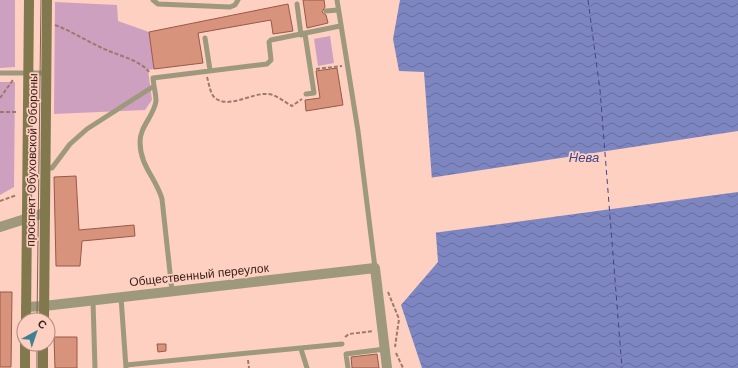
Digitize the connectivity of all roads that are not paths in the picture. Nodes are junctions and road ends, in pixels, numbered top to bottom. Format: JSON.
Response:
{"nodes":[{"id":1,"x":29,"y":0,"type":"edge"},
{"id":2,"x":47,"y":0,"type":"edge"},
{"id":3,"x":153,"y":0,"type":"edge"},
{"id":4,"x":238,"y":0,"type":"edge"},
{"id":5,"x":337,"y":0,"type":"edge"},
{"id":6,"x":297,"y":4,"type":"dead end"},
{"id":7,"x":338,"y":10,"type":"junction"},
{"id":8,"x":326,"y":11,"type":"dead end"},
{"id":9,"x":306,"y":17,"type":"dead end"},
{"id":10,"x":299,"y":18,"type":"junction"},
{"id":11,"x":340,"y":26,"type":"junction"},
{"id":12,"x":303,"y":34,"type":"junction"},
{"id":13,"x":205,"y":38,"type":"dead end"},
{"id":14,"x":210,"y":70,"type":"junction"},
{"id":15,"x":0,"y":73,"type":"edge"},
{"id":16,"x":24,"y":73,"type":"junction"},
{"id":17,"x":46,"y":73,"type":"junction"},
{"id":18,"x":154,"y":86,"type":"junction"},
{"id":19,"x":306,"y":94,"type":"road end"},
{"id":20,"x":44,"y":168,"type":"junction"},
{"id":21,"x":44,"y":213,"type":"junction"},
{"id":22,"x":27,"y":218,"type":"junction"},
{"id":23,"x":0,"y":227,"type":"edge"},
{"id":24,"x":375,"y":268,"type":"junction"},
{"id":25,"x":172,"y":291,"type":"junction"},
{"id":26,"x":121,"y":297,"type":"junction"},
{"id":27,"x":93,"y":300,"type":"junction"},
{"id":28,"x":44,"y":306,"type":"junction"},
{"id":29,"x":26,"y":307,"type":"junction"},
{"id":30,"x":26,"y":312,"type":"edge"},
{"id":31,"x":44,"y":312,"type":"edge"},
{"id":32,"x":343,"y":342,"type":"road end"},
{"id":33,"x":301,"y":349,"type":"junction"},
{"id":34,"x":385,"y":349,"type":"junction"},
{"id":35,"x":25,"y":352,"type":"edge"},
{"id":36,"x":43,"y":352,"type":"edge"},
{"id":37,"x":126,"y":367,"type":"edge"},
{"id":38,"x":25,"y":368,"type":"edge"},
{"id":39,"x":43,"y":368,"type":"edge"},
{"id":40,"x":95,"y":368,"type":"edge"},
{"id":41,"x":307,"y":368,"type":"edge"},
{"id":42,"x":348,"y":368,"type":"edge"},
{"id":43,"x":387,"y":368,"type":"edge"}],
"edges":[{"from":1,"to":16,"type":"main road","name":"проспект Обуховской Обороны"},
{"from":2,"to":17,"type":"main road","name":"проспект Обуховской Обороны"},
{"from":3,"to":4,"type":"lane"},
{"from":5,"to":7,"type":"lane"},
{"from":6,"to":10,"type":"lane"},
{"from":7,"to":8,"type":"lane"},
{"from":7,"to":11,"type":"lane"},
{"from":9,"to":10,"type":"lane"},
{"from":10,"to":12,"type":"lane"},
{"from":11,"to":12,"type":"lane"},
{"from":11,"to":24,"type":"lane"},
{"from":12,"to":14,"type":"lane"},
{"from":12,"to":19,"type":"lane"},
{"from":13,"to":14,"type":"lane"},
{"from":14,"to":18,"type":"lane"},
{"from":15,"to":16,"type":"lane"},
{"from":16,"to":17,"type":"lane"},
{"from":16,"to":22,"type":"main road","name":"проспект Обуховской Обороны"},
{"from":17,"to":20,"type":"main road","name":"проспект Обуховской Обороны"},
{"from":18,"to":20,"type":"lane"},
{"from":18,"to":25,"type":"lane"},
{"from":20,"to":21,"type":"main road","name":"проспект Обуховской Обороны"},
{"from":21,"to":22,"type":"street"},
{"from":21,"to":28,"type":"main road","name":"проспект Обуховской Обороны"},
{"from":22,"to":23,"type":"street"},
{"from":22,"to":29,"type":"main road","name":"проспект Обуховской Обороны"},
{"from":24,"to":25,"type":"street","name":"Общественный переулок"},
{"from":24,"to":34,"type":"street"},
{"from":25,"to":26,"type":"street","name":"Общественный переулок"},
{"from":26,"to":27,"type":"street","name":"Общественный переулок"},
{"from":26,"to":37,"type":"lane"},
{"from":27,"to":28,"type":"street","name":"Общественный переулок"},
{"from":27,"to":40,"type":"lane"},
{"from":28,"to":29,"type":"street","name":"Общественный переулок"},
{"from":28,"to":31,"type":"main road","name":"проспект Обуховской Обороны"},
{"from":29,"to":30,"type":"main road","name":"проспект Обуховской Обороны"},
{"from":32,"to":33,"type":"lane"},
{"from":33,"to":37,"type":"lane"},
{"from":33,"to":41,"type":"lane"},
{"from":34,"to":42,"type":"lane"},
{"from":34,"to":43,"type":"street"},
{"from":35,"to":38,"type":"main road"},
{"from":36,"to":39,"type":"main road"}]}
